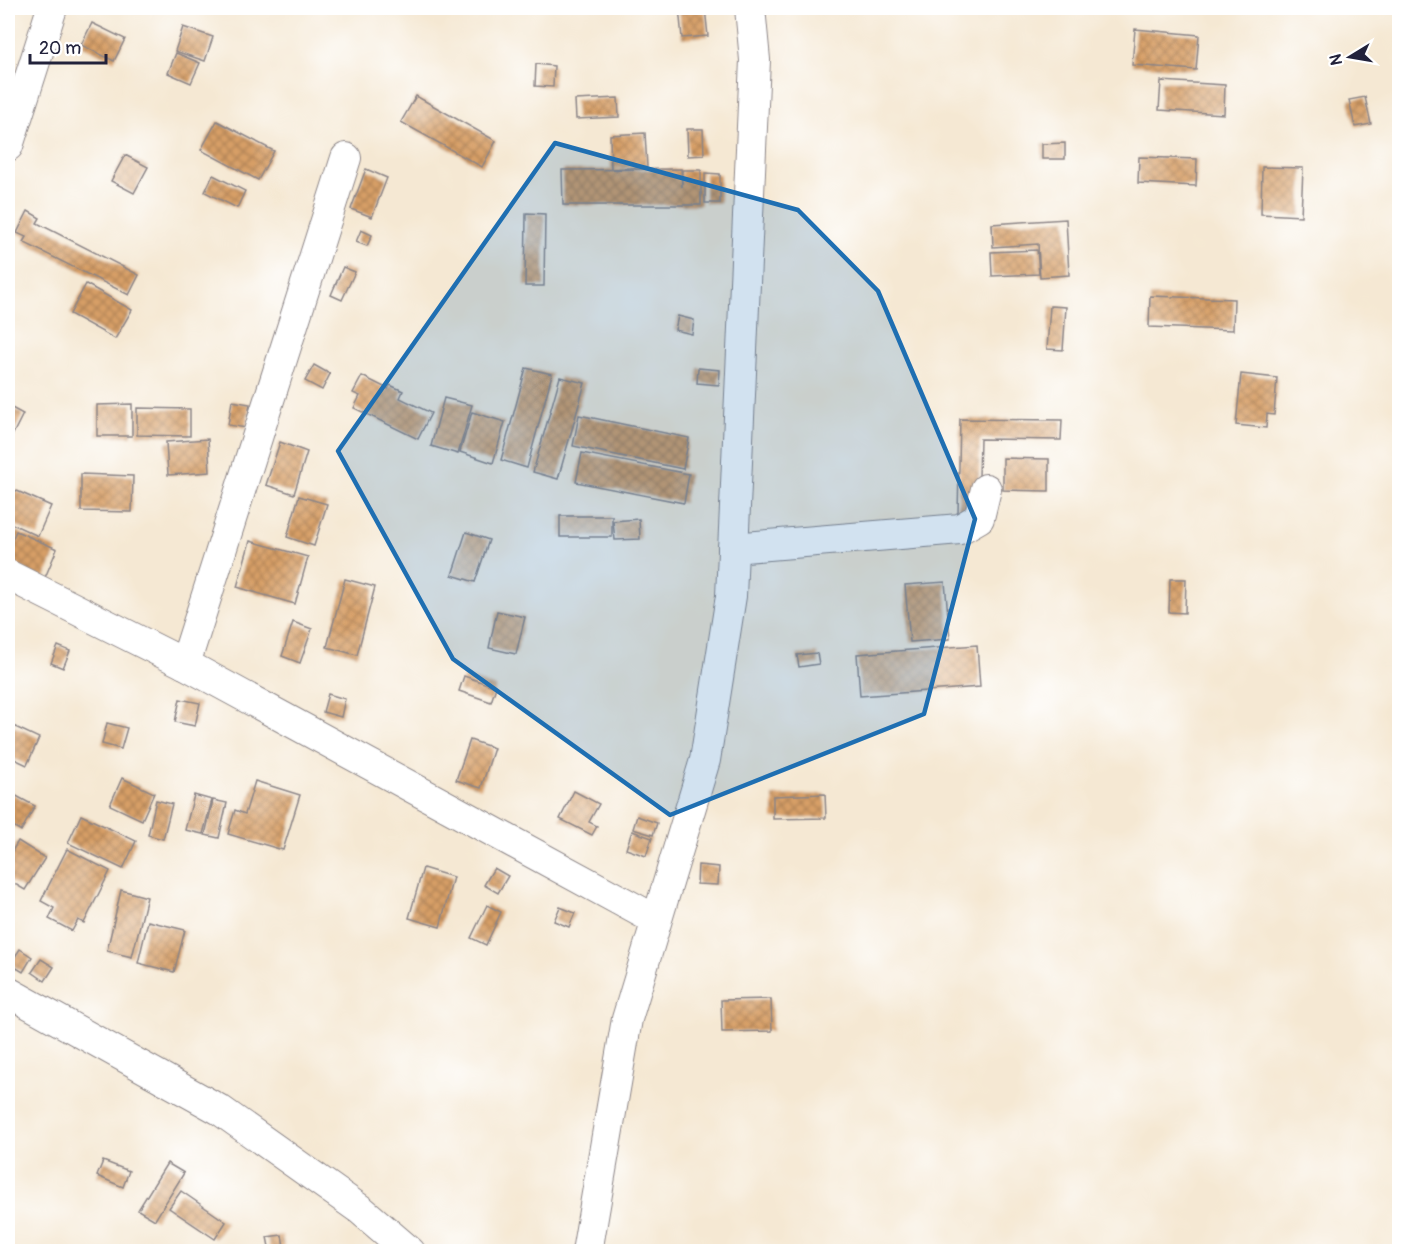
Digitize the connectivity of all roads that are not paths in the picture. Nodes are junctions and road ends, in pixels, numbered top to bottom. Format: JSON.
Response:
{"nodes":[{"id":1,"x":52,"y":8,"type":"edge"},
{"id":2,"x":750,"y":8,"type":"edge"},
{"id":3,"x":8,"y":146,"type":"edge"},
{"id":4,"x":346,"y":158,"type":"dead end"},
{"id":5,"x":986,"y":489,"type":"dead end"},
{"id":6,"x":733,"y":548,"type":"junction"},
{"id":7,"x":8,"y":575,"type":"edge"},
{"id":8,"x":185,"y":664,"type":"junction"},
{"id":9,"x":656,"y":920,"type":"junction"},
{"id":10,"x":8,"y":992,"type":"edge"},
{"id":11,"x":410,"y":1251,"type":"edge"},
{"id":12,"x":587,"y":1251,"type":"edge"}],
"edges":[{"from":1,"to":3,"type":"street"},
{"from":2,"to":6,"type":"street"},
{"from":4,"to":8,"type":"street"},
{"from":5,"to":6,"type":"street"},
{"from":6,"to":9,"type":"street"},
{"from":7,"to":8,"type":"street"},
{"from":8,"to":9,"type":"street"},
{"from":9,"to":12,"type":"street"},
{"from":10,"to":11,"type":"street"}]}
